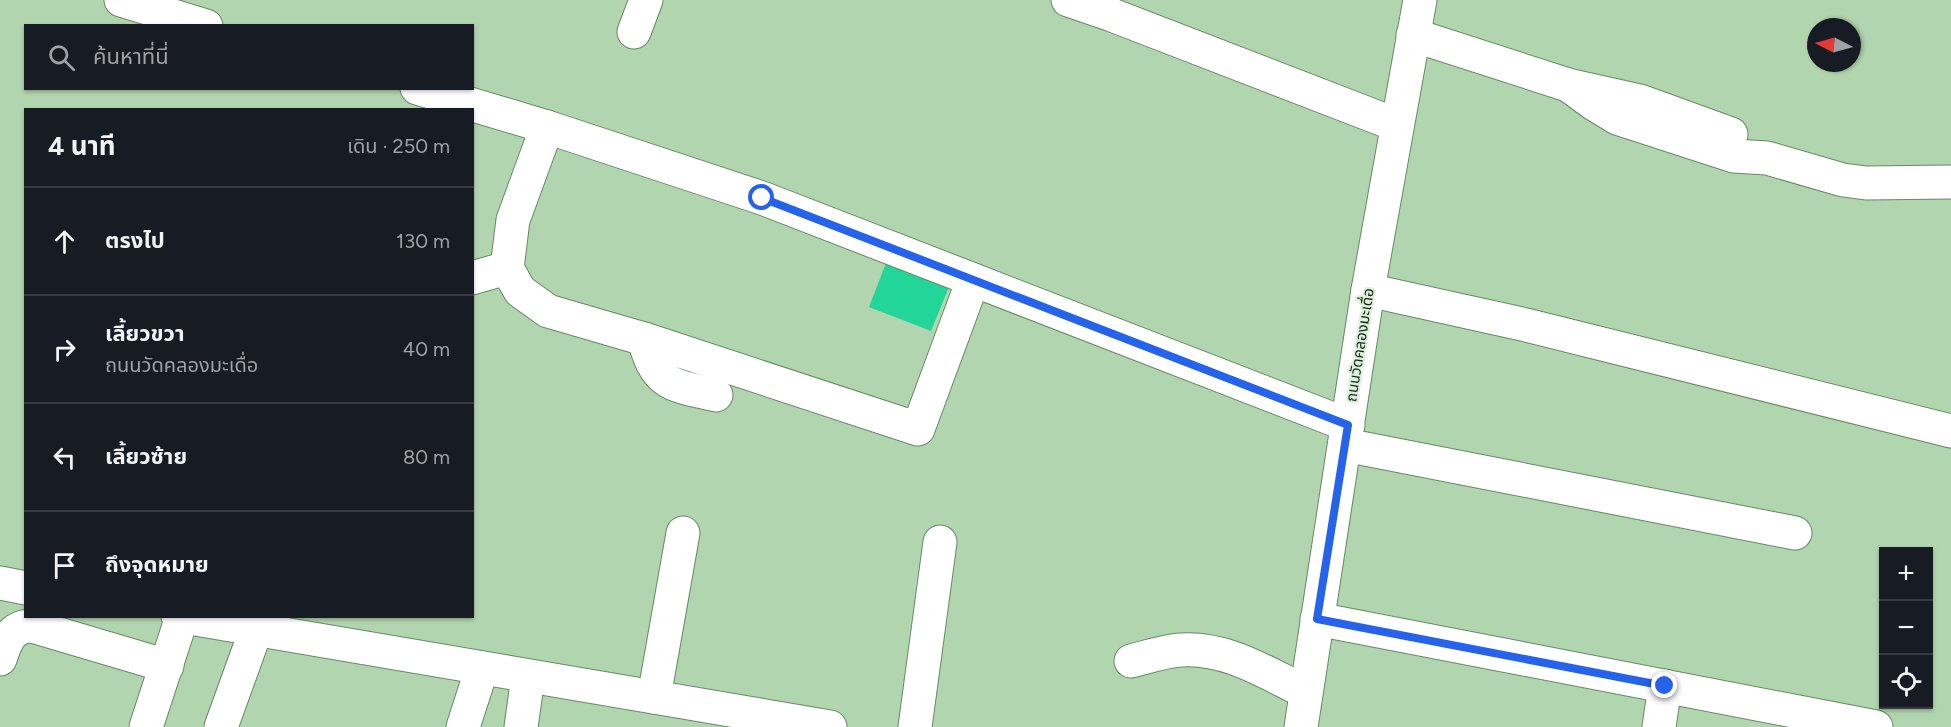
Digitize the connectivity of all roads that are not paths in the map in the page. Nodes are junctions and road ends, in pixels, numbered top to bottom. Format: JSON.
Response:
{"nodes":[{"id":1,"x":121,"y":0,"type":"edge"},
{"id":2,"x":646,"y":0,"type":"edge"},
{"id":3,"x":1068,"y":0,"type":"edge"},
{"id":4,"x":1420,"y":0,"type":"edge"},
{"id":5,"x":199,"y":24,"type":"edge"},
{"id":6,"x":634,"y":32,"type":"dead end"},
{"id":7,"x":1413,"y":35,"type":"junction"},
{"id":8,"x":424,"y":90,"type":"edge"},
{"id":9,"x":1397,"y":125,"type":"junction"},
{"id":10,"x":547,"y":127,"type":"junction"},
{"id":11,"x":1951,"y":182,"type":"edge"},
{"id":12,"x":507,"y":268,"type":"junction"},
{"id":13,"x":474,"y":277,"type":"edge"},
{"id":14,"x":973,"y":280,"type":"junction"},
{"id":15,"x":1368,"y":290,"type":"junction"},
{"id":16,"x":644,"y":339,"type":"junction"},
{"id":17,"x":716,"y":394,"type":"dead end"},
{"id":18,"x":1951,"y":431,"type":"edge"},
{"id":19,"x":1346,"y":435,"type":"junction"},
{"id":20,"x":683,"y":533,"type":"dead end"},
{"id":21,"x":1795,"y":533,"type":"dead end"},
{"id":22,"x":940,"y":542,"type":"dead end"},
{"id":23,"x":0,"y":583,"type":"edge"},
{"id":24,"x":24,"y":588,"type":"edge"},
{"id":25,"x":193,"y":618,"type":"edge"},
{"id":26,"x":1317,"y":619,"type":"junction"},
{"id":27,"x":256,"y":630,"type":"junction"},
{"id":28,"x":0,"y":659,"type":"edge"},
{"id":29,"x":1131,"y":661,"type":"dead end"},
{"id":30,"x":167,"y":666,"type":"junction"},
{"id":31,"x":482,"y":668,"type":"junction"},
{"id":32,"x":528,"y":677,"type":"junction"},
{"id":33,"x":1665,"y":686,"type":"junction"},
{"id":34,"x":1306,"y":692,"type":"junction"},
{"id":35,"x":654,"y":697,"type":"junction"},
{"id":36,"x":146,"y":727,"type":"edge"},
{"id":37,"x":221,"y":727,"type":"edge"},
{"id":38,"x":463,"y":727,"type":"edge"},
{"id":39,"x":521,"y":727,"type":"edge"},
{"id":40,"x":830,"y":727,"type":"edge"},
{"id":41,"x":915,"y":727,"type":"edge"},
{"id":42,"x":1301,"y":727,"type":"edge"},
{"id":43,"x":1659,"y":727,"type":"edge"},
{"id":44,"x":1876,"y":727,"type":"edge"}],
"edges":[{"from":1,"to":5,"type":"street"},
{"from":2,"to":6,"type":"street"},
{"from":3,"to":9,"type":"street"},
{"from":4,"to":7,"type":"street","name":"ถนนวัดคลองมะเดื่อ"},
{"from":7,"to":9,"type":"street","name":"ถนนวัดคลองมะเดื่อ"},
{"from":7,"to":11,"type":"street"},
{"from":8,"to":10,"type":"street"},
{"from":9,"to":15,"type":"street","name":"ถนนวัดคลองมะเดื่อ"},
{"from":10,"to":12,"type":"street"},
{"from":10,"to":14,"type":"street"},
{"from":12,"to":13,"type":"street"},
{"from":12,"to":16,"type":"street"},
{"from":14,"to":16,"type":"street"},
{"from":14,"to":19,"type":"street"},
{"from":15,"to":18,"type":"street"},
{"from":15,"to":19,"type":"street","name":"ถนนวัดคลองมะเดื่อ"},
{"from":16,"to":17,"type":"street"},
{"from":19,"to":21,"type":"street"},
{"from":19,"to":26,"type":"street","name":"ถนนวัดคลองมะเดื่อ"},
{"from":20,"to":35,"type":"street"},
{"from":22,"to":41,"type":"street"},
{"from":23,"to":24,"type":"street"},
{"from":25,"to":27,"type":"street"},
{"from":25,"to":30,"type":"street"},
{"from":26,"to":33,"type":"street"},
{"from":26,"to":34,"type":"street","name":"ถนนวัดคลองมะเดื่อ"},
{"from":27,"to":31,"type":"street"},
{"from":27,"to":37,"type":"street"},
{"from":28,"to":30,"type":"street"},
{"from":29,"to":34,"type":"street"},
{"from":30,"to":36,"type":"street"},
{"from":31,"to":32,"type":"street"},
{"from":31,"to":38,"type":"street"},
{"from":32,"to":35,"type":"street"},
{"from":32,"to":39,"type":"street"},
{"from":33,"to":43,"type":"street"},
{"from":33,"to":44,"type":"street"},
{"from":34,"to":42,"type":"street","name":"ถนนวัดคลองมะเดื่อ"},
{"from":35,"to":40,"type":"street"}]}
